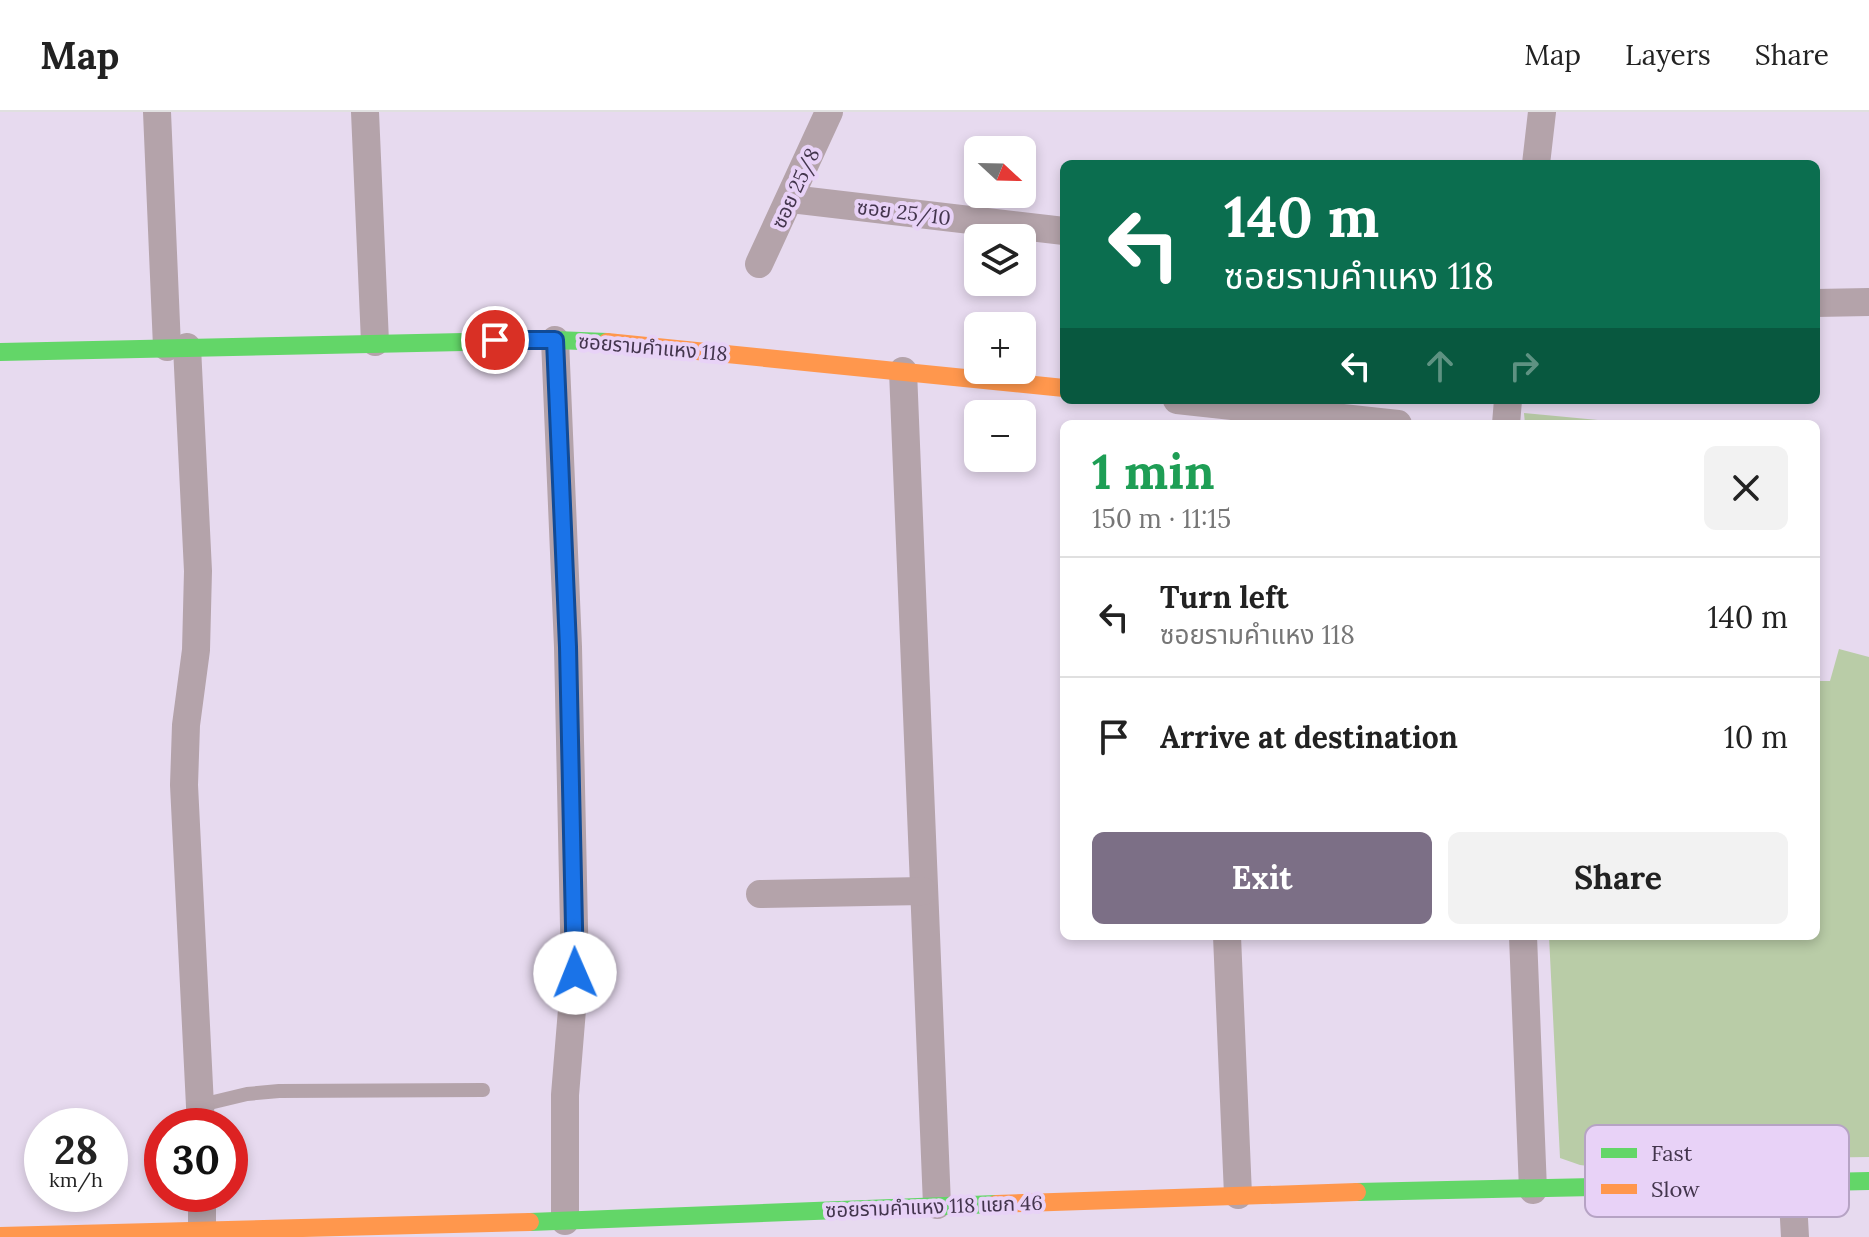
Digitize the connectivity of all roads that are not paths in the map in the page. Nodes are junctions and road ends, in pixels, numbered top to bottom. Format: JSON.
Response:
{"nodes":[{"id":1,"x":157,"y":112,"type":"edge"},
{"id":2,"x":365,"y":112,"type":"edge"},
{"id":3,"x":829,"y":112,"type":"edge"},
{"id":4,"x":1542,"y":112,"type":"edge"},
{"id":5,"x":1536,"y":160,"type":"edge"},
{"id":6,"x":791,"y":199,"type":"junction"},
{"id":7,"x":1060,"y":231,"type":"edge"},
{"id":8,"x":759,"y":264,"type":"dead end"},
{"id":9,"x":1869,"y":302,"type":"edge"},
{"id":10,"x":1820,"y":303,"type":"edge"},
{"id":11,"x":555,"y":340,"type":"junction"},
{"id":12,"x":375,"y":342,"type":"junction"},
{"id":13,"x":177,"y":347,"type":"junction"},
{"id":14,"x":0,"y":352,"type":"edge"},
{"id":15,"x":903,"y":371,"type":"junction"},
{"id":16,"x":1060,"y":388,"type":"edge"},
{"id":17,"x":1187,"y":404,"type":"edge"},
{"id":18,"x":1212,"y":414,"type":"edge"},
{"id":19,"x":1324,"y":420,"type":"edge"},
{"id":20,"x":923,"y":891,"type":"junction"},
{"id":21,"x":760,"y":894,"type":"dead end"},
{"id":22,"x":1227,"y":940,"type":"edge"},
{"id":23,"x":1523,"y":940,"type":"edge"},
{"id":24,"x":483,"y":1090,"type":"dead end"},
{"id":25,"x":201,"y":1108,"type":"edge"},
{"id":26,"x":216,"y":1108,"type":"edge"},
{"id":27,"x":1869,"y":1181,"type":"edge"},
{"id":28,"x":1849,"y":1182,"type":"edge"},
{"id":29,"x":1585,"y":1189,"type":"edge"},
{"id":30,"x":1533,"y":1190,"type":"junction"},
{"id":31,"x":1238,"y":1195,"type":"junction"},
{"id":32,"x":937,"y":1205,"type":"junction"},
{"id":33,"x":202,"y":1212,"type":"edge"},
{"id":34,"x":1794,"y":1217,"type":"edge"},
{"id":35,"x":565,"y":1221,"type":"junction"},
{"id":36,"x":202,"y":1230,"type":"junction"},
{"id":37,"x":0,"y":1236,"type":"edge"},
{"id":38,"x":1795,"y":1237,"type":"edge"}],
"edges":[{"from":1,"to":13,"type":"street"},
{"from":2,"to":12,"type":"street"},
{"from":3,"to":6,"type":"street","name":"ซอย 25/8"},
{"from":4,"to":5,"type":"street"},
{"from":6,"to":7,"type":"street","name":"ซอย 25/10"},
{"from":6,"to":8,"type":"street","name":"ซอย 25/8"},
{"from":9,"to":10,"type":"street"},
{"from":11,"to":12,"type":"street","name":"ซอยรามคำแหง 118"},
{"from":11,"to":15,"type":"street","name":"ซอยรามคำแหง 118"},
{"from":11,"to":35,"type":"street"},
{"from":12,"to":13,"type":"street","name":"ซอยรามคำแหง 118"},
{"from":13,"to":14,"type":"street","name":"ซอยรามคำแหง 118"},
{"from":13,"to":25,"type":"street"},
{"from":15,"to":16,"type":"street","name":"ซอยรามคำแหง 118"},
{"from":15,"to":20,"type":"street"},
{"from":17,"to":18,"type":"street"},
{"from":18,"to":19,"type":"street"},
{"from":20,"to":21,"type":"street"},
{"from":20,"to":32,"type":"street"},
{"from":22,"to":31,"type":"street"},
{"from":23,"to":30,"type":"street"},
{"from":24,"to":26,"type":"lane"},
{"from":27,"to":28,"type":"street","name":"ซอยรามคำแหง 118 แยก 46"},
{"from":29,"to":30,"type":"street","name":"ซอยรามคำแหง 118 แยก 46"},
{"from":30,"to":31,"type":"street","name":"ซอยรามคำแหง 118 แยก 46"},
{"from":31,"to":32,"type":"street","name":"ซอยรามคำแหง 118 แยก 46"},
{"from":32,"to":35,"type":"street","name":"ซอยรามคำแหง 118 แยก 46"},
{"from":33,"to":36,"type":"street"},
{"from":34,"to":38,"type":"street"},
{"from":35,"to":36,"type":"street","name":"ซอยรามคำแหง 118 แยก 46"},
{"from":36,"to":37,"type":"street","name":"ซอยรามคำแหง 118 แยก 46"}]}
